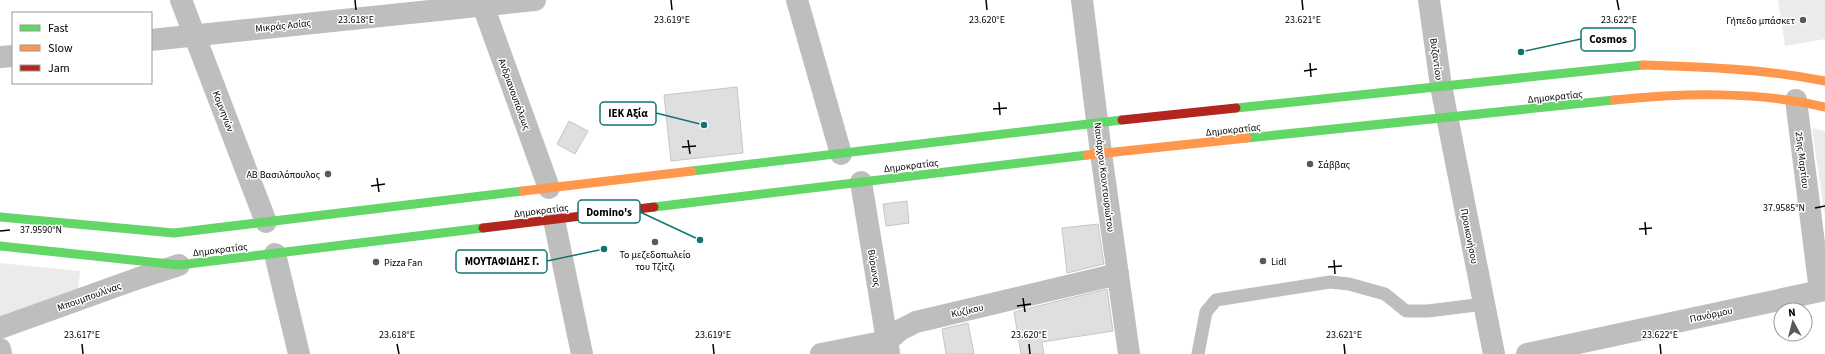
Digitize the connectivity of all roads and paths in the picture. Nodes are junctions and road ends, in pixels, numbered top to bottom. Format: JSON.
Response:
{"nodes":[{"id":1,"x":181,"y":0,"type":"edge"},
{"id":2,"x":535,"y":0,"type":"edge"},
{"id":3,"x":797,"y":0,"type":"edge"},
{"id":4,"x":1082,"y":0,"type":"edge"},
{"id":5,"x":1429,"y":0,"type":"edge"},
{"id":6,"x":482,"y":2,"type":"edge"},
{"id":7,"x":195,"y":35,"type":"junction"},
{"id":8,"x":152,"y":40,"type":"edge"},
{"id":9,"x":12,"y":56,"type":"edge"},
{"id":10,"x":0,"y":57,"type":"edge"},
{"id":11,"x":1825,"y":81,"type":"edge"},
{"id":12,"x":1441,"y":86,"type":"junction"},
{"id":13,"x":1796,"y":100,"type":"junction"},
{"id":14,"x":1825,"y":107,"type":"edge"},
{"id":15,"x":1447,"y":118,"type":"junction"},
{"id":16,"x":1098,"y":124,"type":"junction"},
{"id":17,"x":1101,"y":153,"type":"junction"},
{"id":18,"x":841,"y":154,"type":"junction"},
{"id":19,"x":861,"y":182,"type":"junction"},
{"id":20,"x":549,"y":188,"type":"junction"},
{"id":21,"x":0,"y":217,"type":"edge"},
{"id":22,"x":554,"y":220,"type":"junction"},
{"id":23,"x":266,"y":222,"type":"junction"},
{"id":24,"x":0,"y":246,"type":"edge"},
{"id":25,"x":275,"y":254,"type":"junction"},
{"id":26,"x":179,"y":265,"type":"junction"},
{"id":27,"x":1118,"y":274,"type":"junction"},
{"id":28,"x":1822,"y":290,"type":"edge"},
{"id":29,"x":1484,"y":304,"type":"junction"},
{"id":30,"x":0,"y":328,"type":"edge"},
{"id":31,"x":888,"y":348,"type":"edge"},
{"id":32,"x":0,"y":349,"type":"edge"},
{"id":33,"x":1,"y":354,"type":"edge"},
{"id":34,"x":300,"y":354,"type":"edge"},
{"id":35,"x":582,"y":354,"type":"edge"},
{"id":36,"x":821,"y":354,"type":"edge"},
{"id":37,"x":1129,"y":354,"type":"edge"},
{"id":38,"x":1198,"y":354,"type":"edge"},
{"id":39,"x":1494,"y":354,"type":"edge"},
{"id":40,"x":1527,"y":354,"type":"edge"}],
"edges":[{"from":1,"to":7,"type":"street","name":"Κομνηνών"},
{"from":2,"to":6,"type":"street","name":"Μικράς Ασίας"},
{"from":3,"to":18,"type":"street"},
{"from":4,"to":16,"type":"street","name":"Ναυάρχου Κουντουριώτου"},
{"from":5,"to":12,"type":"street","name":"Βυζαντίου"},
{"from":6,"to":7,"type":"street","name":"Μικράς Ασίας"},
{"from":6,"to":20,"type":"street","name":"Ανδριανουπόλεως"},
{"from":7,"to":8,"type":"street","name":"Μικράς Ασίας"},
{"from":7,"to":23,"type":"street","name":"Κομνηνών"},
{"from":9,"to":10,"type":"street"},
{"from":11,"to":12,"type":"main road","name":"Δημοκρατίας"},
{"from":12,"to":15,"type":"street","name":"Βυζαντίου"},
{"from":12,"to":16,"type":"main road","name":"Δημοκρατίας"},
{"from":13,"to":14,"type":"main road","name":"Δημοκρατίας"},
{"from":13,"to":15,"type":"main road","name":"Δημοκρατίας"},
{"from":13,"to":28,"type":"street","name":"25ης Μαρτίου"},
{"from":15,"to":17,"type":"main road","name":"Δημοκρατίας"},
{"from":15,"to":29,"type":"street","name":"Προικονήσου"},
{"from":16,"to":17,"type":"street","name":"Ναυάρχου Κουντουριώτου"},
{"from":16,"to":18,"type":"main road","name":"Δημοκρατίας"},
{"from":17,"to":19,"type":"main road","name":"Δημοκρατίας"},
{"from":17,"to":27,"type":"street","name":"Ναυάρχου Κουντουριώτου"},
{"from":18,"to":20,"type":"main road","name":"Δημοκρατίας"},
{"from":19,"to":22,"type":"main road","name":"Δημοκρατίας"},
{"from":19,"to":31,"type":"street","name":"Βύρωνος"},
{"from":20,"to":23,"type":"main road","name":"Δημοκρατίας"},
{"from":21,"to":23,"type":"main road","name":"Δημοκρατίας"},
{"from":22,"to":25,"type":"main road","name":"Δημοκρατίας"},
{"from":22,"to":35,"type":"street"},
{"from":24,"to":26,"type":"main road","name":"Δημοκρατίας"},
{"from":25,"to":26,"type":"main road","name":"Δημοκρατίας"},
{"from":25,"to":34,"type":"street"},
{"from":26,"to":30,"type":"street","name":"Μπουμπουλίνας"},
{"from":27,"to":31,"type":"street","name":"Κυζίκου"},
{"from":27,"to":37,"type":"street","name":"Ναυάρχου Κουντουριώτου"},
{"from":28,"to":40,"type":"street","name":"Πανόρμου"},
{"from":29,"to":38,"type":"lane"},
{"from":29,"to":39,"type":"street","name":"Προικονήσου"},
{"from":31,"to":36,"type":"street","name":"Κυζίκου"},
{"from":32,"to":33,"type":"street"}]}
